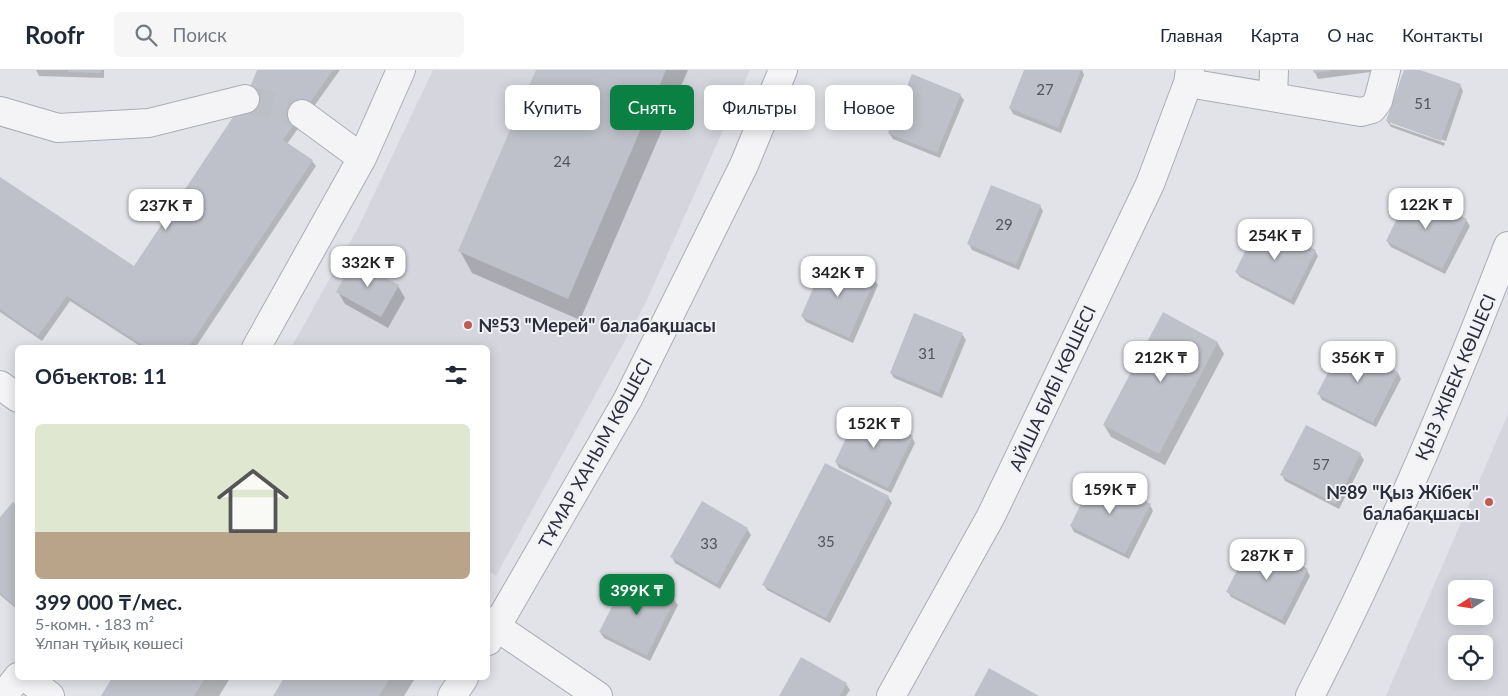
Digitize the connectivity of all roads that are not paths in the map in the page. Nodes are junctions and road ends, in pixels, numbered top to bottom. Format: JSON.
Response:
{"nodes":[{"id":1,"x":400,"y":70,"type":"edge"},
{"id":2,"x":783,"y":70,"type":"edge"},
{"id":3,"x":1274,"y":70,"type":"edge"},
{"id":4,"x":1386,"y":70,"type":"edge"},
{"id":5,"x":1189,"y":76,"type":"edge"},
{"id":6,"x":1273,"y":97,"type":"junction"},
{"id":7,"x":245,"y":99,"type":"tunnel mouth"},
{"id":8,"x":0,"y":111,"type":"edge"},
{"id":9,"x":302,"y":114,"type":"tunnel mouth"},
{"id":10,"x":362,"y":158,"type":"junction"},
{"id":11,"x":1508,"y":246,"type":"edge"},
{"id":12,"x":258,"y":345,"type":"edge"},
{"id":13,"x":0,"y":385,"type":"edge"},
{"id":14,"x":15,"y":396,"type":"edge"},
{"id":15,"x":491,"y":630,"type":"edge"},
{"id":16,"x":16,"y":680,"type":"edge"},
{"id":17,"x":30,"y":680,"type":"edge"},
{"id":18,"x":463,"y":680,"type":"edge"},
{"id":19,"x":3,"y":696,"type":"edge"},
{"id":20,"x":50,"y":696,"type":"edge"},
{"id":21,"x":452,"y":696,"type":"edge"},
{"id":22,"x":598,"y":696,"type":"edge"},
{"id":23,"x":891,"y":696,"type":"edge"},
{"id":24,"x":1310,"y":696,"type":"edge"}],
"edges":[{"from":1,"to":10,"type":"street"},
{"from":2,"to":15,"type":"street","name":"ТҰМАР ХАНЫМ КӨШЕСІ"},
{"from":3,"to":6,"type":"street"},
{"from":4,"to":6,"type":"street"},
{"from":5,"to":6,"type":"street"},
{"from":5,"to":23,"type":"street","name":"АЙША БИБІ КӨШЕСІ"},
{"from":7,"to":8,"type":"street"},
{"from":9,"to":10,"type":"street"},
{"from":10,"to":12,"type":"street"},
{"from":11,"to":24,"type":"street","name":"ҚЫЗ ЖІБЕК КӨШЕСІ"},
{"from":13,"to":14,"type":"street"},
{"from":15,"to":22,"type":"street"},
{"from":16,"to":19,"type":"street"},
{"from":17,"to":20,"type":"street"},
{"from":18,"to":21,"type":"street"}]}
